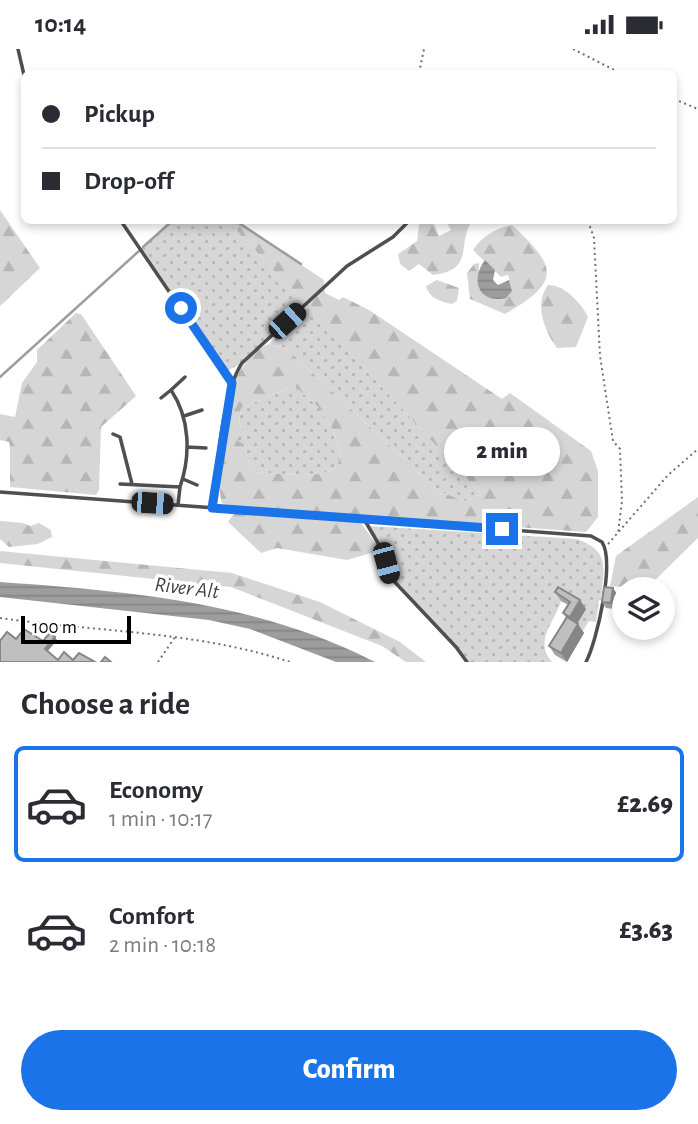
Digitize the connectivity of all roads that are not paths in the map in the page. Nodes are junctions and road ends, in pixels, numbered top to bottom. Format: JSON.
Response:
{"nodes":[{"id":1,"x":18,"y":49,"type":"edge"},
{"id":2,"x":23,"y":70,"type":"edge"},
{"id":3,"x":123,"y":224,"type":"edge"},
{"id":4,"x":406,"y":224,"type":"edge"},
{"id":5,"x":185,"y":377,"type":"dead end"},
{"id":6,"x":232,"y":383,"type":"junction"},
{"id":7,"x":171,"y":390,"type":"junction"},
{"id":8,"x":161,"y":398,"type":"dead end"},
{"id":9,"x":202,"y":410,"type":"dead end"},
{"id":10,"x":184,"y":416,"type":"junction"},
{"id":11,"x":113,"y":434,"type":"dead end"},
{"id":12,"x":187,"y":447,"type":"junction"},
{"id":13,"x":206,"y":448,"type":"dead end"},
{"id":14,"x":183,"y":478,"type":"junction"},
{"id":15,"x":120,"y":484,"type":"dead end"},
{"id":16,"x":132,"y":484,"type":"junction"},
{"id":17,"x":197,"y":485,"type":"dead end"},
{"id":18,"x":180,"y":487,"type":"junction"},
{"id":19,"x":0,"y":492,"type":"edge"},
{"id":20,"x":178,"y":505,"type":"junction"},
{"id":21,"x":212,"y":508,"type":"junction"},
{"id":22,"x":364,"y":519,"type":"junction"},
{"id":23,"x":467,"y":662,"type":"edge"},
{"id":24,"x":586,"y":662,"type":"edge"}],
"edges":[{"from":1,"to":2,"type":"lane"},
{"from":3,"to":6,"type":"lane"},
{"from":4,"to":6,"type":"lane"},
{"from":5,"to":7,"type":"lane"},
{"from":6,"to":21,"type":"lane"},
{"from":7,"to":8,"type":"lane"},
{"from":7,"to":10,"type":"lane"},
{"from":9,"to":10,"type":"lane"},
{"from":10,"to":12,"type":"lane"},
{"from":11,"to":16,"type":"lane"},
{"from":12,"to":13,"type":"lane"},
{"from":12,"to":14,"type":"lane"},
{"from":14,"to":17,"type":"lane"},
{"from":14,"to":18,"type":"lane"},
{"from":15,"to":16,"type":"lane"},
{"from":16,"to":18,"type":"lane"},
{"from":18,"to":20,"type":"lane"},
{"from":19,"to":20,"type":"lane"},
{"from":20,"to":21,"type":"lane"},
{"from":21,"to":22,"type":"lane"},
{"from":22,"to":23,"type":"lane"},
{"from":22,"to":24,"type":"lane"}]}
